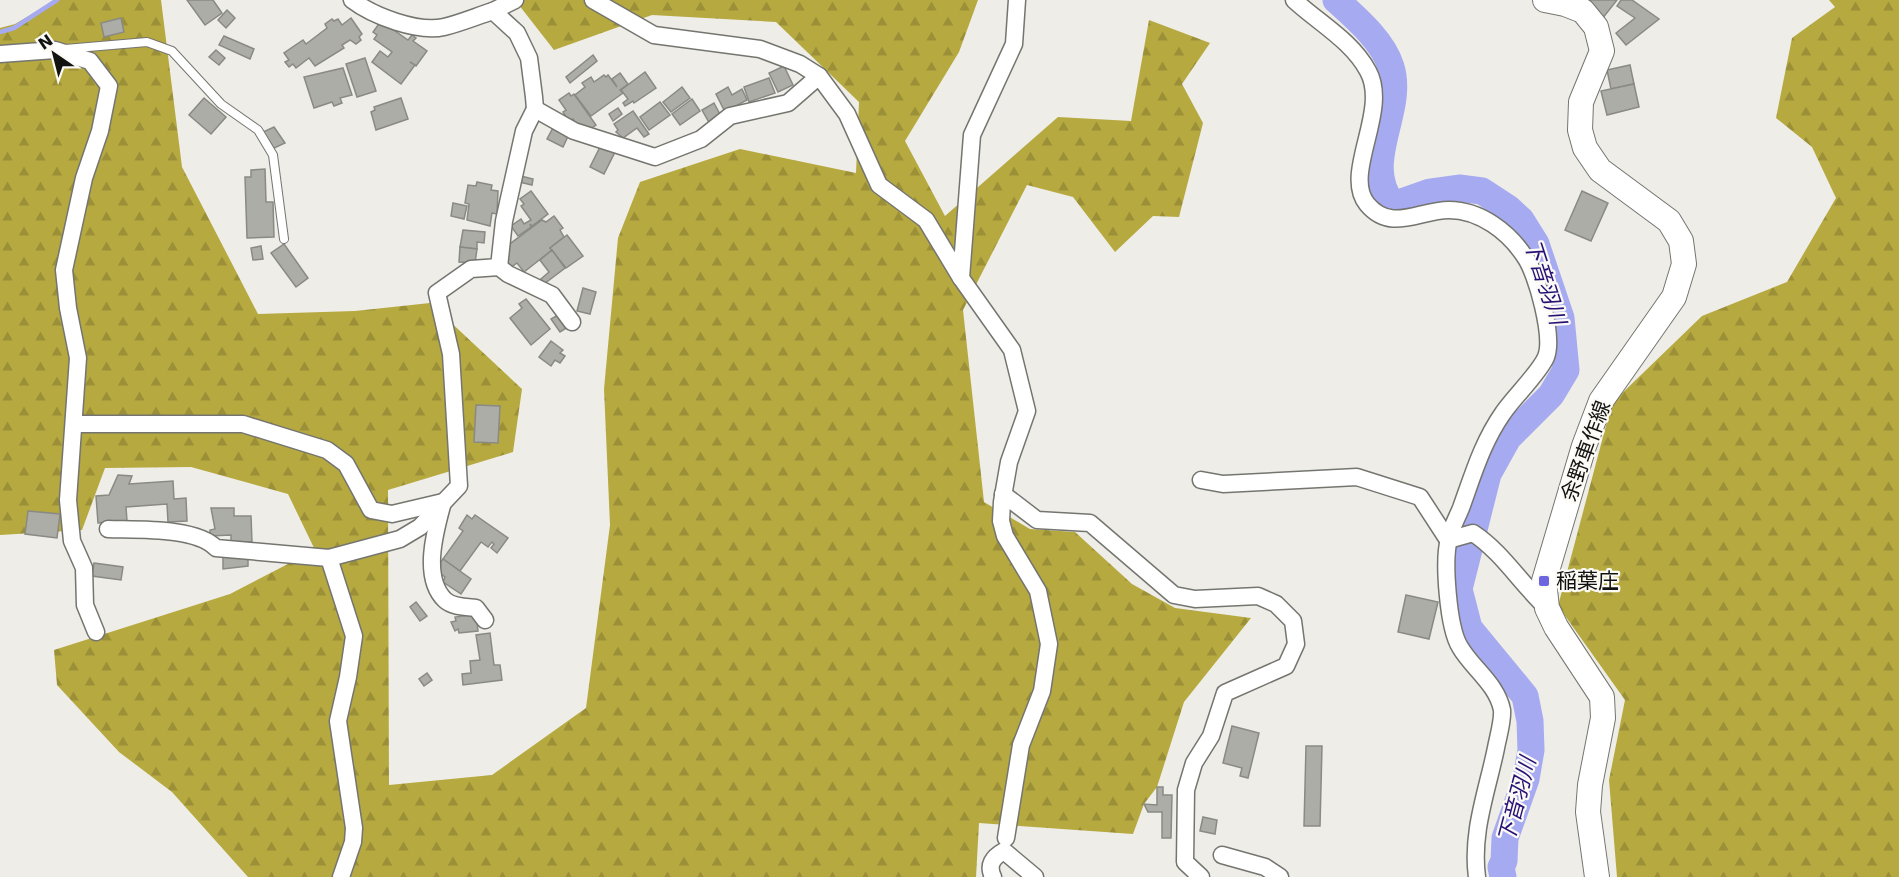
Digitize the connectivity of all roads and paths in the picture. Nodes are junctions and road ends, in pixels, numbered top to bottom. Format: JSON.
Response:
{"nodes":[{"id":1,"x":352,"y":0,"type":"edge"},
{"id":2,"x":515,"y":0,"type":"edge"},
{"id":3,"x":593,"y":0,"type":"edge"},
{"id":4,"x":1017,"y":0,"type":"edge"},
{"id":5,"x":1294,"y":0,"type":"edge"},
{"id":6,"x":1545,"y":0,"type":"edge"},
{"id":7,"x":493,"y":11,"type":"junction"},
{"id":8,"x":55,"y":50,"type":"junction"},
{"id":9,"x":0,"y":54,"type":"edge"},
{"id":10,"x":819,"y":76,"type":"junction"},
{"id":11,"x":535,"y":110,"type":"junction"},
{"id":12,"x":284,"y":239,"type":"dead end"},
{"id":13,"x":499,"y":267,"type":"junction"},
{"id":14,"x":961,"y":278,"type":"junction"},
{"id":15,"x":572,"y":322,"type":"dead end"},
{"id":16,"x":75,"y":424,"type":"junction"},
{"id":17,"x":1201,"y":480,"type":"dead end"},
{"id":18,"x":1003,"y":495,"type":"junction"},
{"id":19,"x":444,"y":502,"type":"junction"},
{"id":20,"x":108,"y":529,"type":"dead end"},
{"id":21,"x":1448,"y":540,"type":"junction"},
{"id":22,"x":329,"y":558,"type":"junction"},
{"id":23,"x":1547,"y":608,"type":"junction"},
{"id":24,"x":485,"y":620,"type":"dead end"},
{"id":25,"x":96,"y":632,"type":"dead end"},
{"id":26,"x":1006,"y":838,"type":"dead end"},
{"id":27,"x":1222,"y":855,"type":"dead end"},
{"id":28,"x":341,"y":877,"type":"edge"},
{"id":29,"x":993,"y":877,"type":"edge"},
{"id":30,"x":1035,"y":877,"type":"edge"},
{"id":31,"x":1201,"y":877,"type":"edge"},
{"id":32,"x":1280,"y":877,"type":"edge"},
{"id":33,"x":1477,"y":877,"type":"edge"},
{"id":34,"x":1597,"y":877,"type":"edge"}],
"edges":[{"from":1,"to":7,"type":"street"},
{"from":2,"to":7,"type":"street"},
{"from":3,"to":10,"type":"street"},
{"from":4,"to":14,"type":"street"},
{"from":5,"to":21,"type":"street"},
{"from":6,"to":23,"type":"main road","name":"余野車作線"},
{"from":7,"to":11,"type":"street"},
{"from":8,"to":9,"type":"street"},
{"from":8,"to":12,"type":"lane"},
{"from":8,"to":16,"type":"street"},
{"from":10,"to":11,"type":"street"},
{"from":10,"to":14,"type":"street"},
{"from":11,"to":13,"type":"street"},
{"from":13,"to":15,"type":"street"},
{"from":13,"to":19,"type":"street"},
{"from":14,"to":18,"type":"street"},
{"from":16,"to":19,"type":"street"},
{"from":16,"to":25,"type":"street"},
{"from":17,"to":21,"type":"street"},
{"from":18,"to":26,"type":"street"},
{"from":18,"to":31,"type":"street"},
{"from":19,"to":22,"type":"street"},
{"from":19,"to":24,"type":"street"},
{"from":20,"to":22,"type":"street"},
{"from":21,"to":23,"type":"street"},
{"from":21,"to":33,"type":"street"},
{"from":22,"to":28,"type":"street"},
{"from":23,"to":34,"type":"main road","name":"余野車作線"},
{"from":27,"to":32,"type":"street"},
{"from":29,"to":30,"type":"street"}]}
